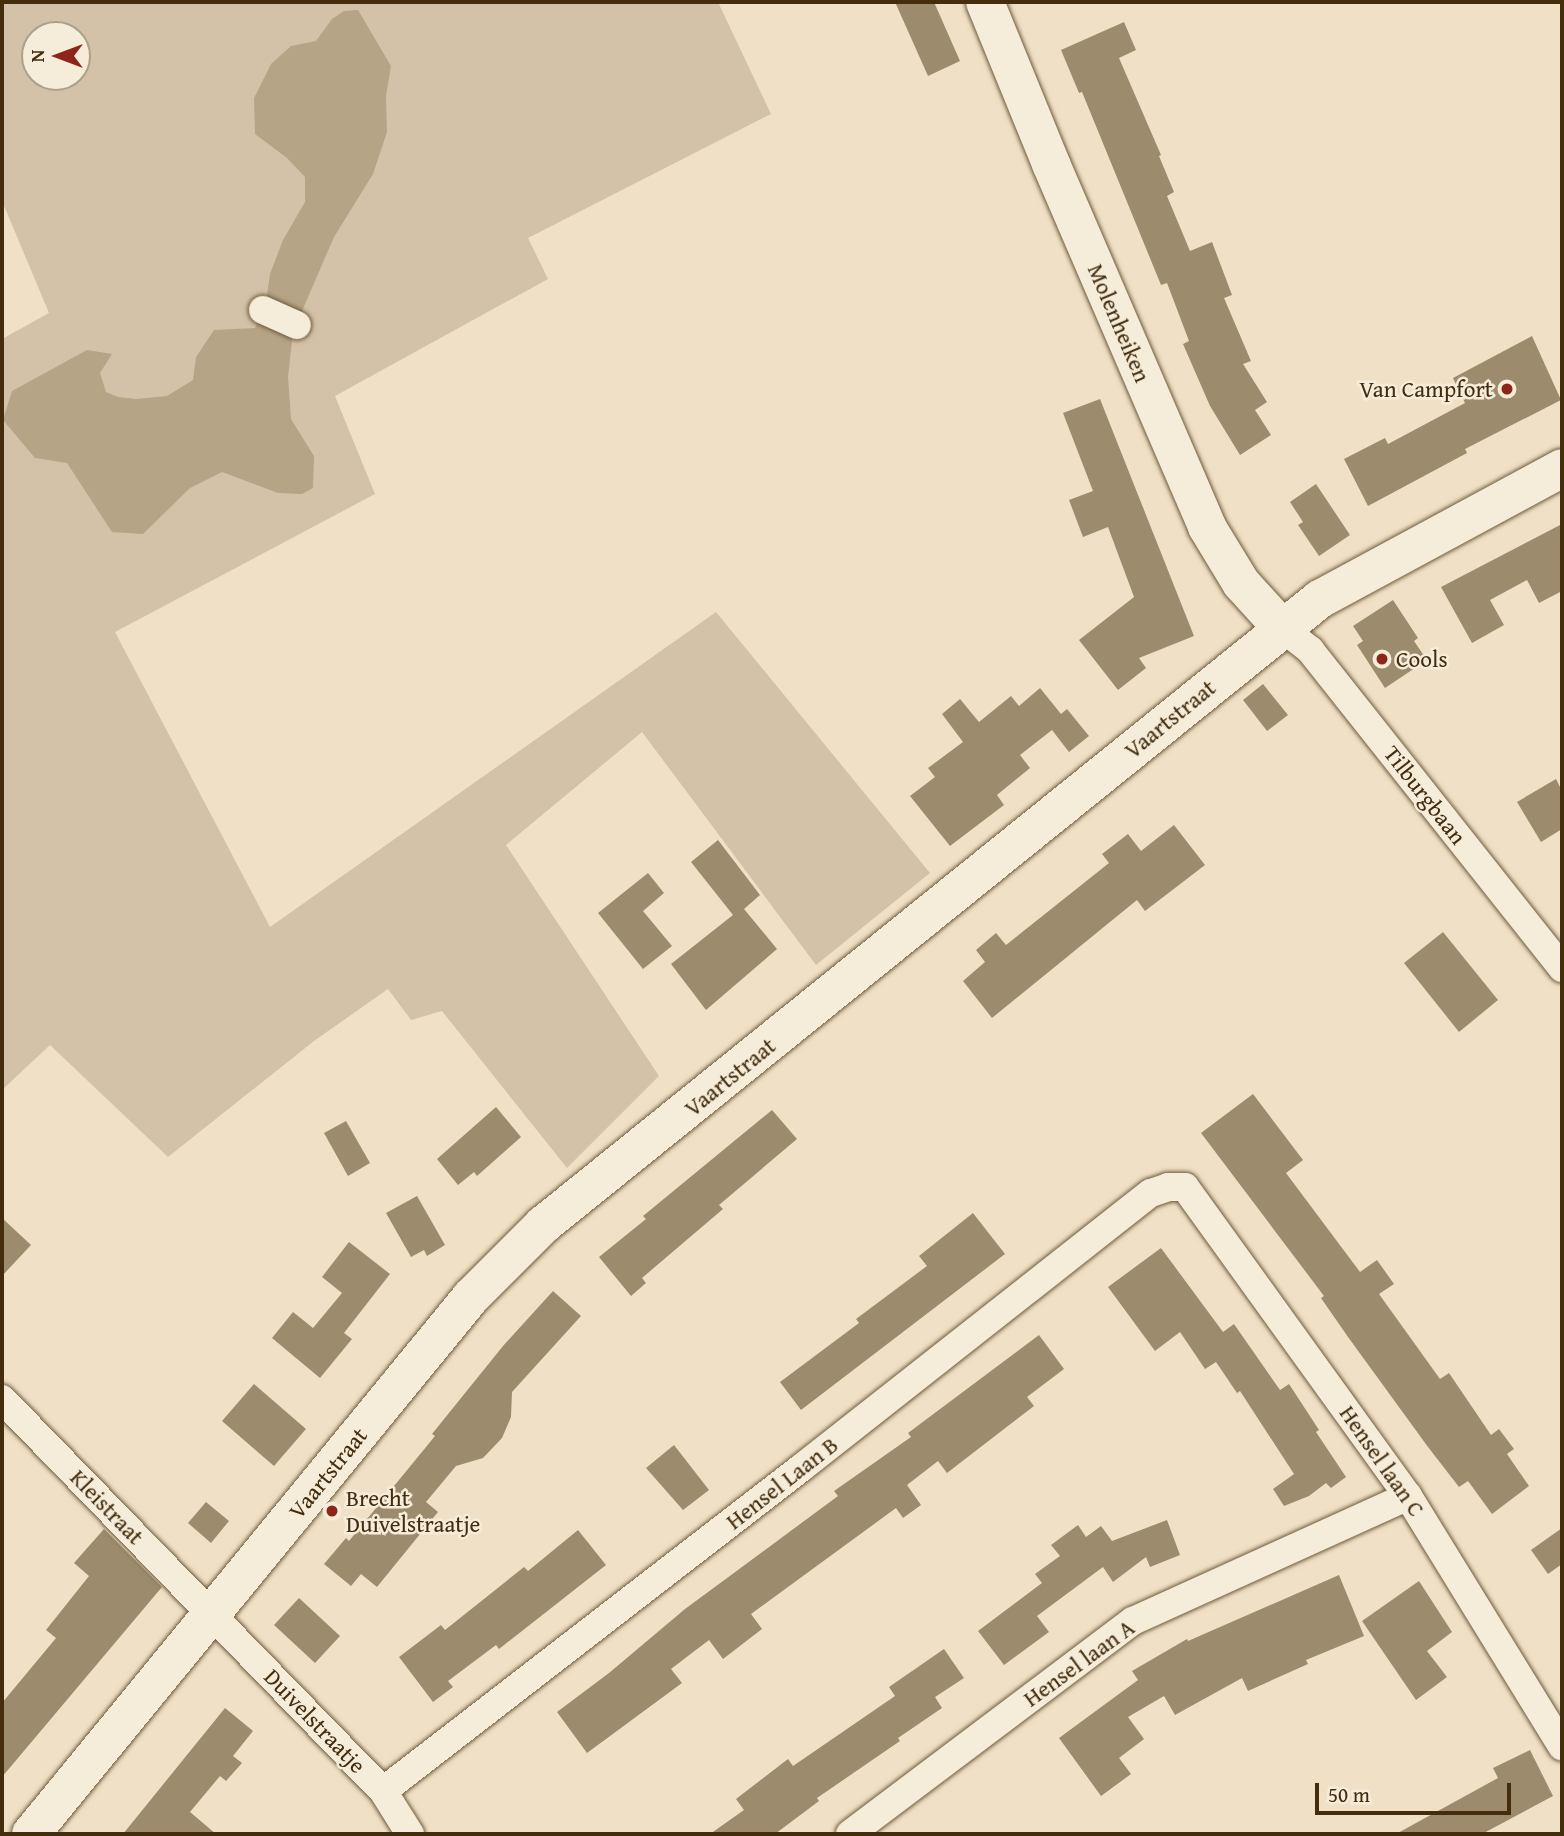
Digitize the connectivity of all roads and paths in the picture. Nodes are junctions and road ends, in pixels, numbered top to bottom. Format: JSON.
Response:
{"nodes":[{"id":1,"x":985,"y":2,"type":"edge"},
{"id":2,"x":263,"y":310,"type":"dead end"},
{"id":3,"x":297,"y":325,"type":"dead end"},
{"id":4,"x":1562,"y":468,"type":"edge"},
{"id":5,"x":1282,"y":628,"type":"junction"},
{"id":6,"x":1562,"y":968,"type":"edge"},
{"id":7,"x":1185,"y":1187,"type":"joint"},
{"id":8,"x":2,"y":1399,"type":"edge"},
{"id":9,"x":1408,"y":1496,"type":"junction"},
{"id":10,"x":212,"y":1614,"type":"junction"},
{"id":11,"x":1562,"y":1746,"type":"edge"},
{"id":12,"x":383,"y":1791,"type":"junction"},
{"id":13,"x":31,"y":1834,"type":"edge"},
{"id":14,"x":410,"y":1834,"type":"edge"},
{"id":15,"x":850,"y":1834,"type":"edge"}],
"edges":[{"from":1,"to":5,"type":"main road","name":"Molenheiken"},
{"from":2,"to":3,"type":"street"},
{"from":4,"to":5,"type":"main road","name":"Vaartstraat"},
{"from":5,"to":6,"type":"street","name":"Tilburgbaan"},
{"from":5,"to":10,"type":"main road","name":"Vaartstraat"},
{"from":7,"to":9,"type":"street","name":"Hensel laan C"},
{"from":7,"to":12,"type":"street","name":"Hensel Laan B"},
{"from":8,"to":10,"type":"street","name":"Kleistraat"},
{"from":9,"to":11,"type":"street","name":"Hensel laan C"},
{"from":9,"to":15,"type":"street","name":"Hensel laan A"},
{"from":10,"to":12,"type":"street","name":"Duivelstraatje"},
{"from":10,"to":13,"type":"main road","name":"Vaartstraat"},
{"from":12,"to":14,"type":"street","name":"Duivelstraatje"}]}
